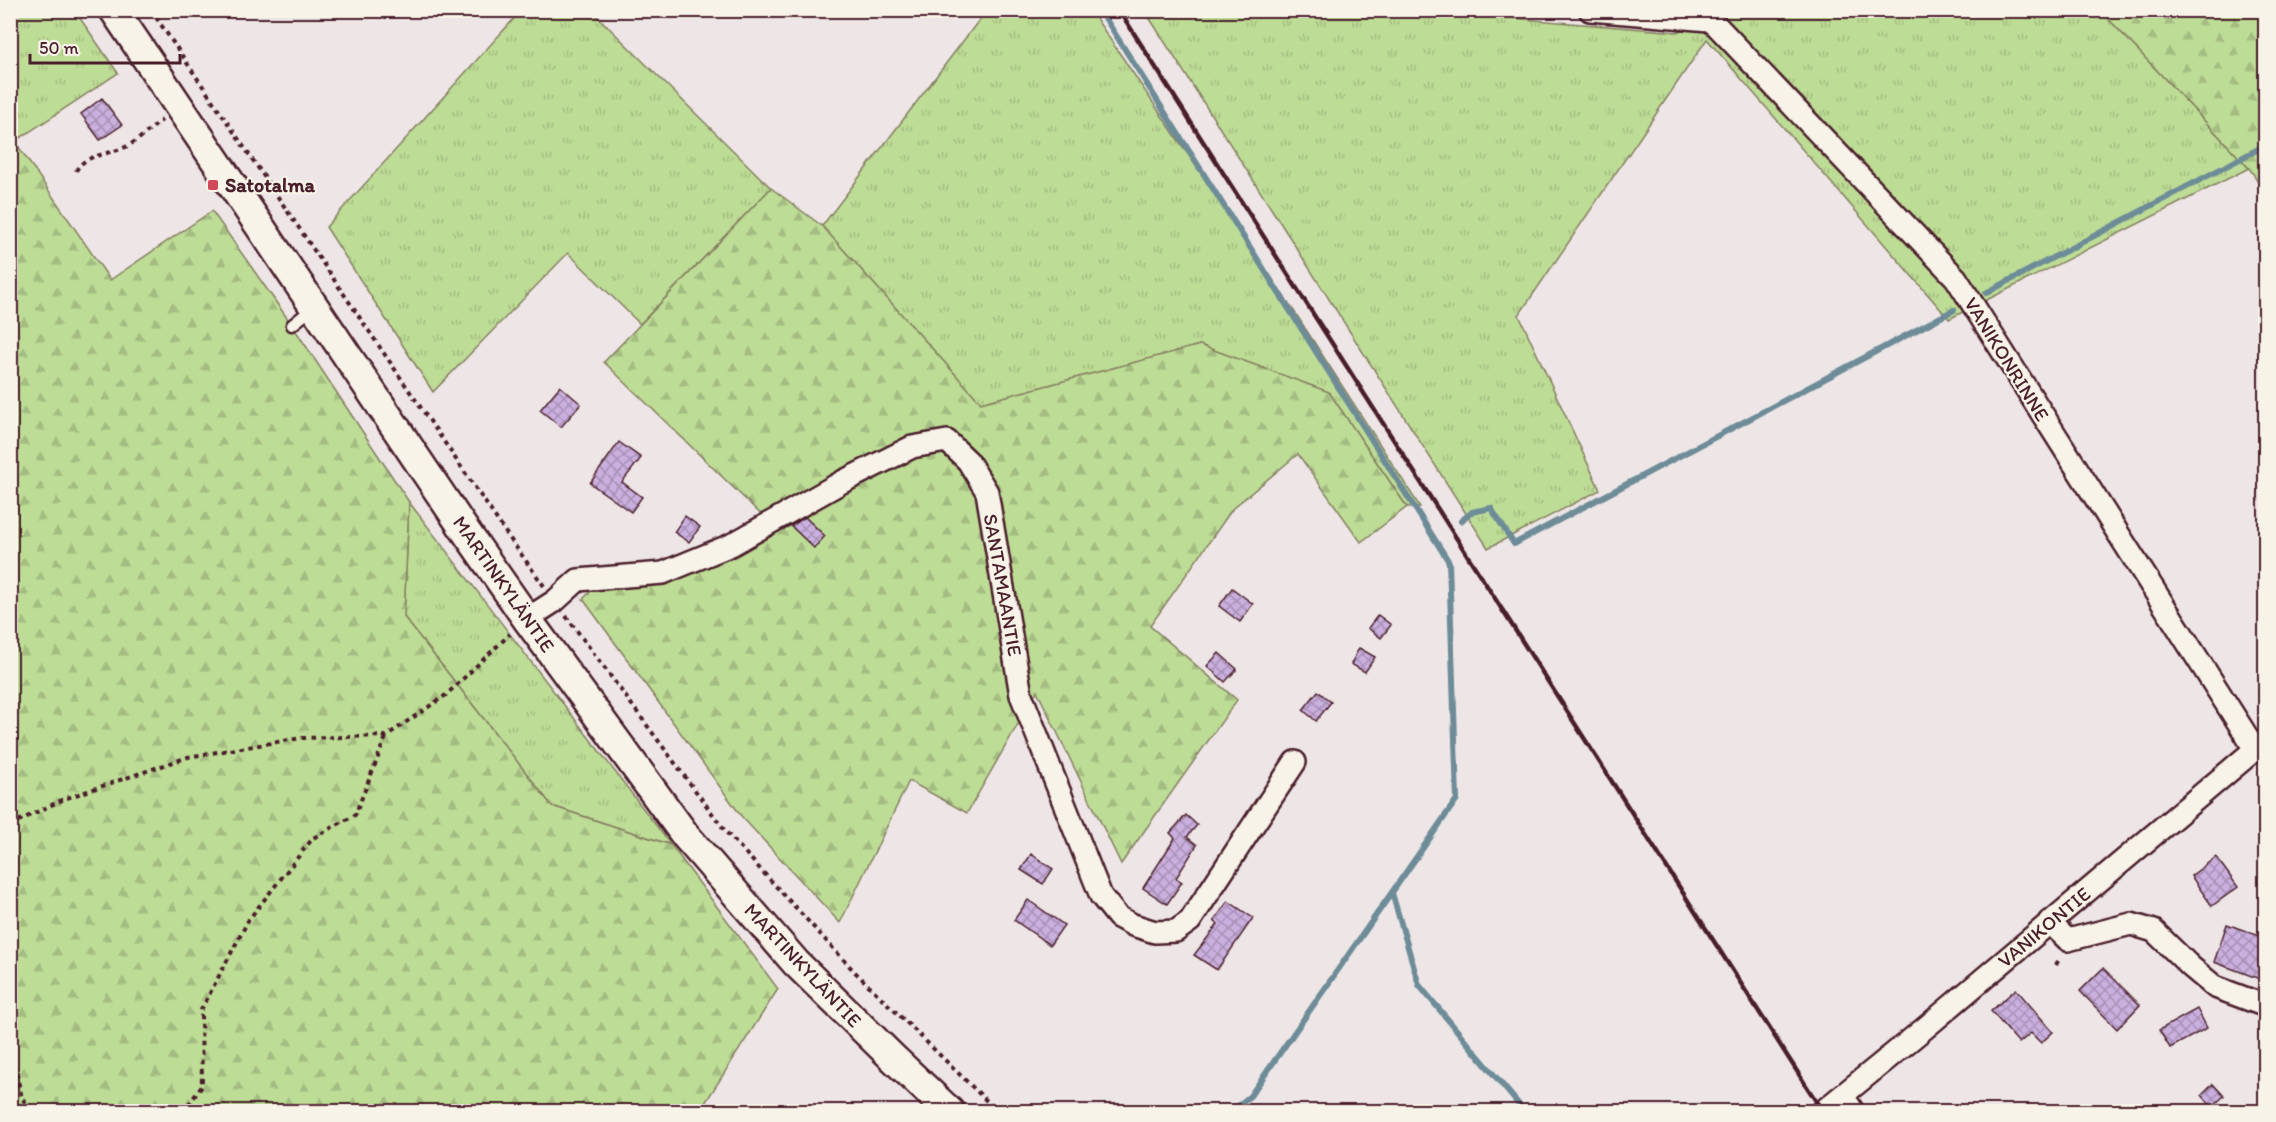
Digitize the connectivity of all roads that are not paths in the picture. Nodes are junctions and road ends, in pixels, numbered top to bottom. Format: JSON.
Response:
{"nodes":[{"id":1,"x":114,"y":10,"type":"edge"},
{"id":2,"x":1590,"y":10,"type":"edge"},
{"id":3,"x":1710,"y":15,"type":"edge"},
{"id":4,"x":315,"y":306,"type":"junction"},
{"id":5,"x":292,"y":325,"type":"dead end"},
{"id":6,"x":527,"y":618,"type":"junction"},
{"id":7,"x":2260,"y":745,"type":"edge"},
{"id":8,"x":1296,"y":762,"type":"dead end"},
{"id":9,"x":2049,"y":922,"type":"junction"},
{"id":10,"x":2265,"y":1006,"type":"edge"},
{"id":11,"x":1847,"y":1092,"type":"junction"},
{"id":12,"x":950,"y":1112,"type":"edge"},
{"id":13,"x":1822,"y":1112,"type":"edge"},
{"id":14,"x":1860,"y":1112,"type":"edge"}],
"edges":[{"from":1,"to":4,"type":"street","name":"MARTINKYLÄNTIE"},
{"from":2,"to":3,"type":"street"},
{"from":3,"to":7,"type":"street","name":"VANIKONRINNE"},
{"from":4,"to":5,"type":"lane"},
{"from":4,"to":6,"type":"street","name":"MARTINKYLÄNTIE"},
{"from":6,"to":8,"type":"street","name":"SANTAMAANTIE"},
{"from":6,"to":12,"type":"street","name":"MARTINKYLÄNTIE"},
{"from":7,"to":9,"type":"street","name":"VANIKONTIE"},
{"from":9,"to":10,"type":"street"},
{"from":9,"to":11,"type":"street","name":"VANIKONTIE"},
{"from":11,"to":13,"type":"street","name":"VANIKONTIE"},
{"from":11,"to":14,"type":"lane"}]}
